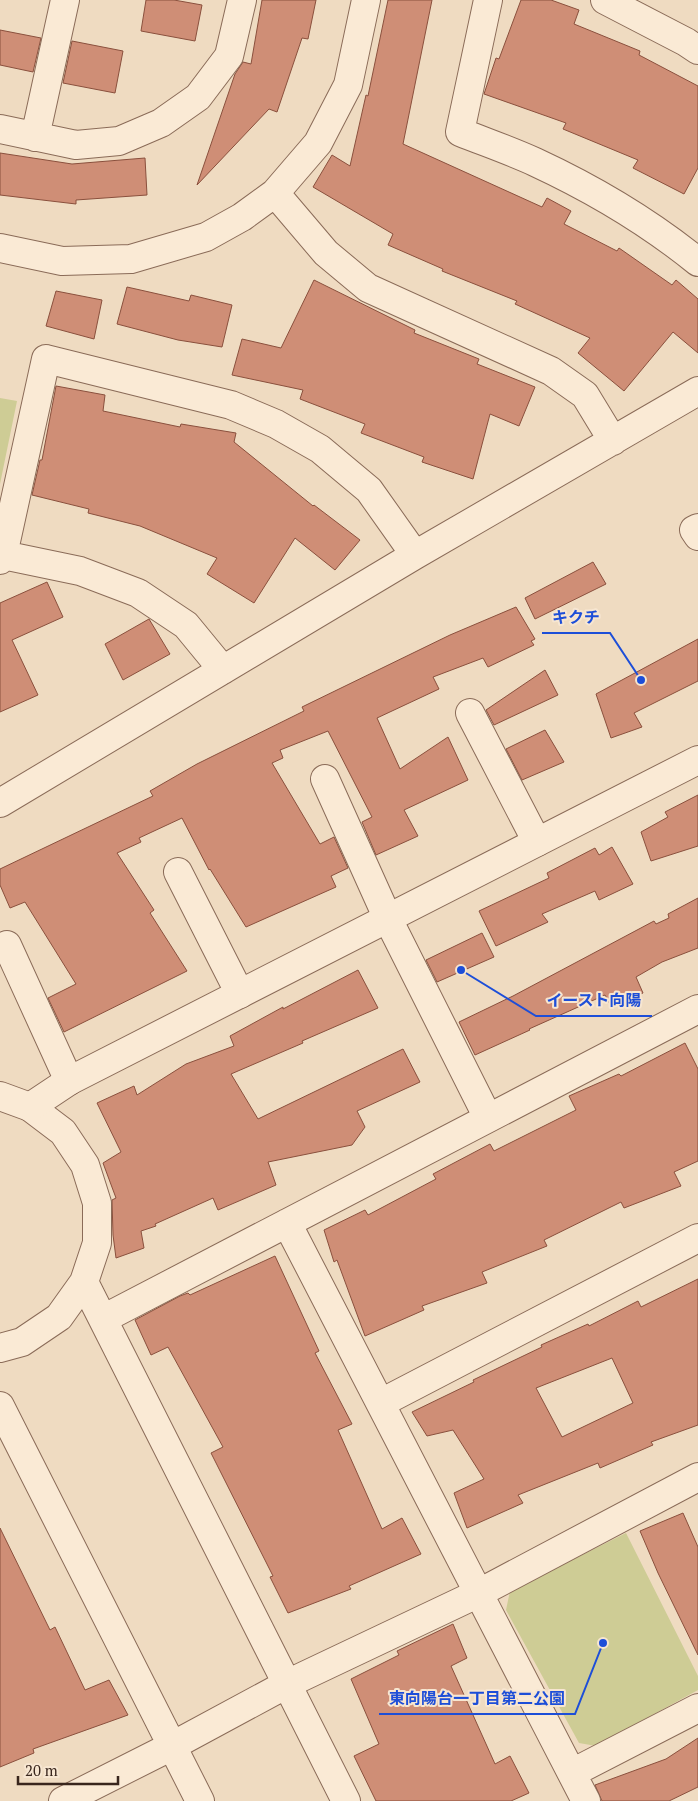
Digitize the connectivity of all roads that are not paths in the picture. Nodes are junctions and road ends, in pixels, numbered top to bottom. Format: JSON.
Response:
{"nodes":[{"id":1,"x":65,"y":0,"type":"edge"},
{"id":2,"x":242,"y":0,"type":"edge"},
{"id":3,"x":366,"y":0,"type":"edge"},
{"id":4,"x":488,"y":0,"type":"edge"},
{"id":5,"x":605,"y":0,"type":"edge"},
{"id":6,"x":698,"y":50,"type":"edge"},
{"id":7,"x":0,"y":129,"type":"edge"},
{"id":8,"x":35,"y":137,"type":"junction"},
{"id":9,"x":275,"y":193,"type":"junction"},
{"id":10,"x":0,"y":248,"type":"edge"},
{"id":11,"x":698,"y":262,"type":"edge"},
{"id":12,"x":698,"y":391,"type":"edge"},
{"id":13,"x":613,"y":441,"type":"junction"},
{"id":14,"x":698,"y":528,"type":"edge"},
{"id":15,"x":698,"y":536,"type":"edge"},
{"id":16,"x":415,"y":555,"type":"junction"},
{"id":17,"x":2,"y":557,"type":"edge"},
{"id":18,"x":223,"y":670,"type":"junction"},
{"id":19,"x":470,"y":713,"type":"dead end"},
{"id":20,"x":698,"y":760,"type":"edge"},
{"id":21,"x":325,"y":779,"type":"dead end"},
{"id":22,"x":0,"y":803,"type":"edge"},
{"id":23,"x":537,"y":842,"type":"junction"},
{"id":24,"x":178,"y":872,"type":"dead end"},
{"id":25,"x":388,"y":919,"type":"junction"},
{"id":26,"x":7,"y":945,"type":"dead end"},
{"id":27,"x":240,"y":994,"type":"junction"},
{"id":28,"x":698,"y":1009,"type":"edge"},
{"id":29,"x":70,"y":1081,"type":"junction"},
{"id":30,"x":0,"y":1096,"type":"edge"},
{"id":31,"x":30,"y":1107,"type":"junction"},
{"id":32,"x":488,"y":1118,"type":"junction"},
{"id":33,"x":287,"y":1223,"type":"junction"},
{"id":34,"x":698,"y":1238,"type":"edge"},
{"id":35,"x":84,"y":1282,"type":"junction"},
{"id":36,"x":103,"y":1319,"type":"junction"},
{"id":37,"x":0,"y":1348,"type":"edge"},
{"id":38,"x":381,"y":1403,"type":"junction"},
{"id":39,"x":0,"y":1406,"type":"edge"},
{"id":40,"x":698,"y":1477,"type":"edge"},
{"id":41,"x":479,"y":1592,"type":"junction"},
{"id":42,"x":287,"y":1684,"type":"junction"},
{"id":43,"x":698,"y":1708,"type":"edge"},
{"id":44,"x":172,"y":1746,"type":"junction"},
{"id":45,"x":572,"y":1773,"type":"junction"},
{"id":46,"x":63,"y":1801,"type":"edge"},
{"id":47,"x":200,"y":1801,"type":"edge"},
{"id":48,"x":346,"y":1801,"type":"edge"},
{"id":49,"x":586,"y":1801,"type":"edge"}],
"edges":[{"from":1,"to":8,"type":"street"},
{"from":2,"to":8,"type":"street"},
{"from":3,"to":9,"type":"street"},
{"from":4,"to":11,"type":"street"},
{"from":5,"to":6,"type":"street"},
{"from":7,"to":8,"type":"street"},
{"from":9,"to":10,"type":"street"},
{"from":9,"to":13,"type":"street"},
{"from":12,"to":13,"type":"street"},
{"from":13,"to":16,"type":"street"},
{"from":14,"to":15,"type":"street"},
{"from":16,"to":17,"type":"street"},
{"from":16,"to":18,"type":"street"},
{"from":17,"to":18,"type":"street"},
{"from":18,"to":22,"type":"street"},
{"from":19,"to":23,"type":"street"},
{"from":20,"to":23,"type":"street"},
{"from":21,"to":25,"type":"street"},
{"from":23,"to":25,"type":"street"},
{"from":24,"to":27,"type":"street"},
{"from":25,"to":27,"type":"street"},
{"from":25,"to":32,"type":"street"},
{"from":26,"to":29,"type":"street"},
{"from":27,"to":29,"type":"street"},
{"from":28,"to":32,"type":"street"},
{"from":29,"to":31,"type":"street"},
{"from":30,"to":31,"type":"street"},
{"from":31,"to":35,"type":"street"},
{"from":32,"to":33,"type":"street"},
{"from":33,"to":36,"type":"street"},
{"from":33,"to":38,"type":"street"},
{"from":34,"to":38,"type":"street"},
{"from":35,"to":36,"type":"street"},
{"from":35,"to":37,"type":"street"},
{"from":36,"to":42,"type":"street"},
{"from":38,"to":41,"type":"street"},
{"from":39,"to":44,"type":"street"},
{"from":40,"to":41,"type":"street"},
{"from":41,"to":42,"type":"street"},
{"from":41,"to":45,"type":"street"},
{"from":42,"to":44,"type":"street"},
{"from":42,"to":48,"type":"street"},
{"from":43,"to":45,"type":"street"},
{"from":44,"to":46,"type":"street"},
{"from":44,"to":47,"type":"street"},
{"from":45,"to":49,"type":"street"}]}
